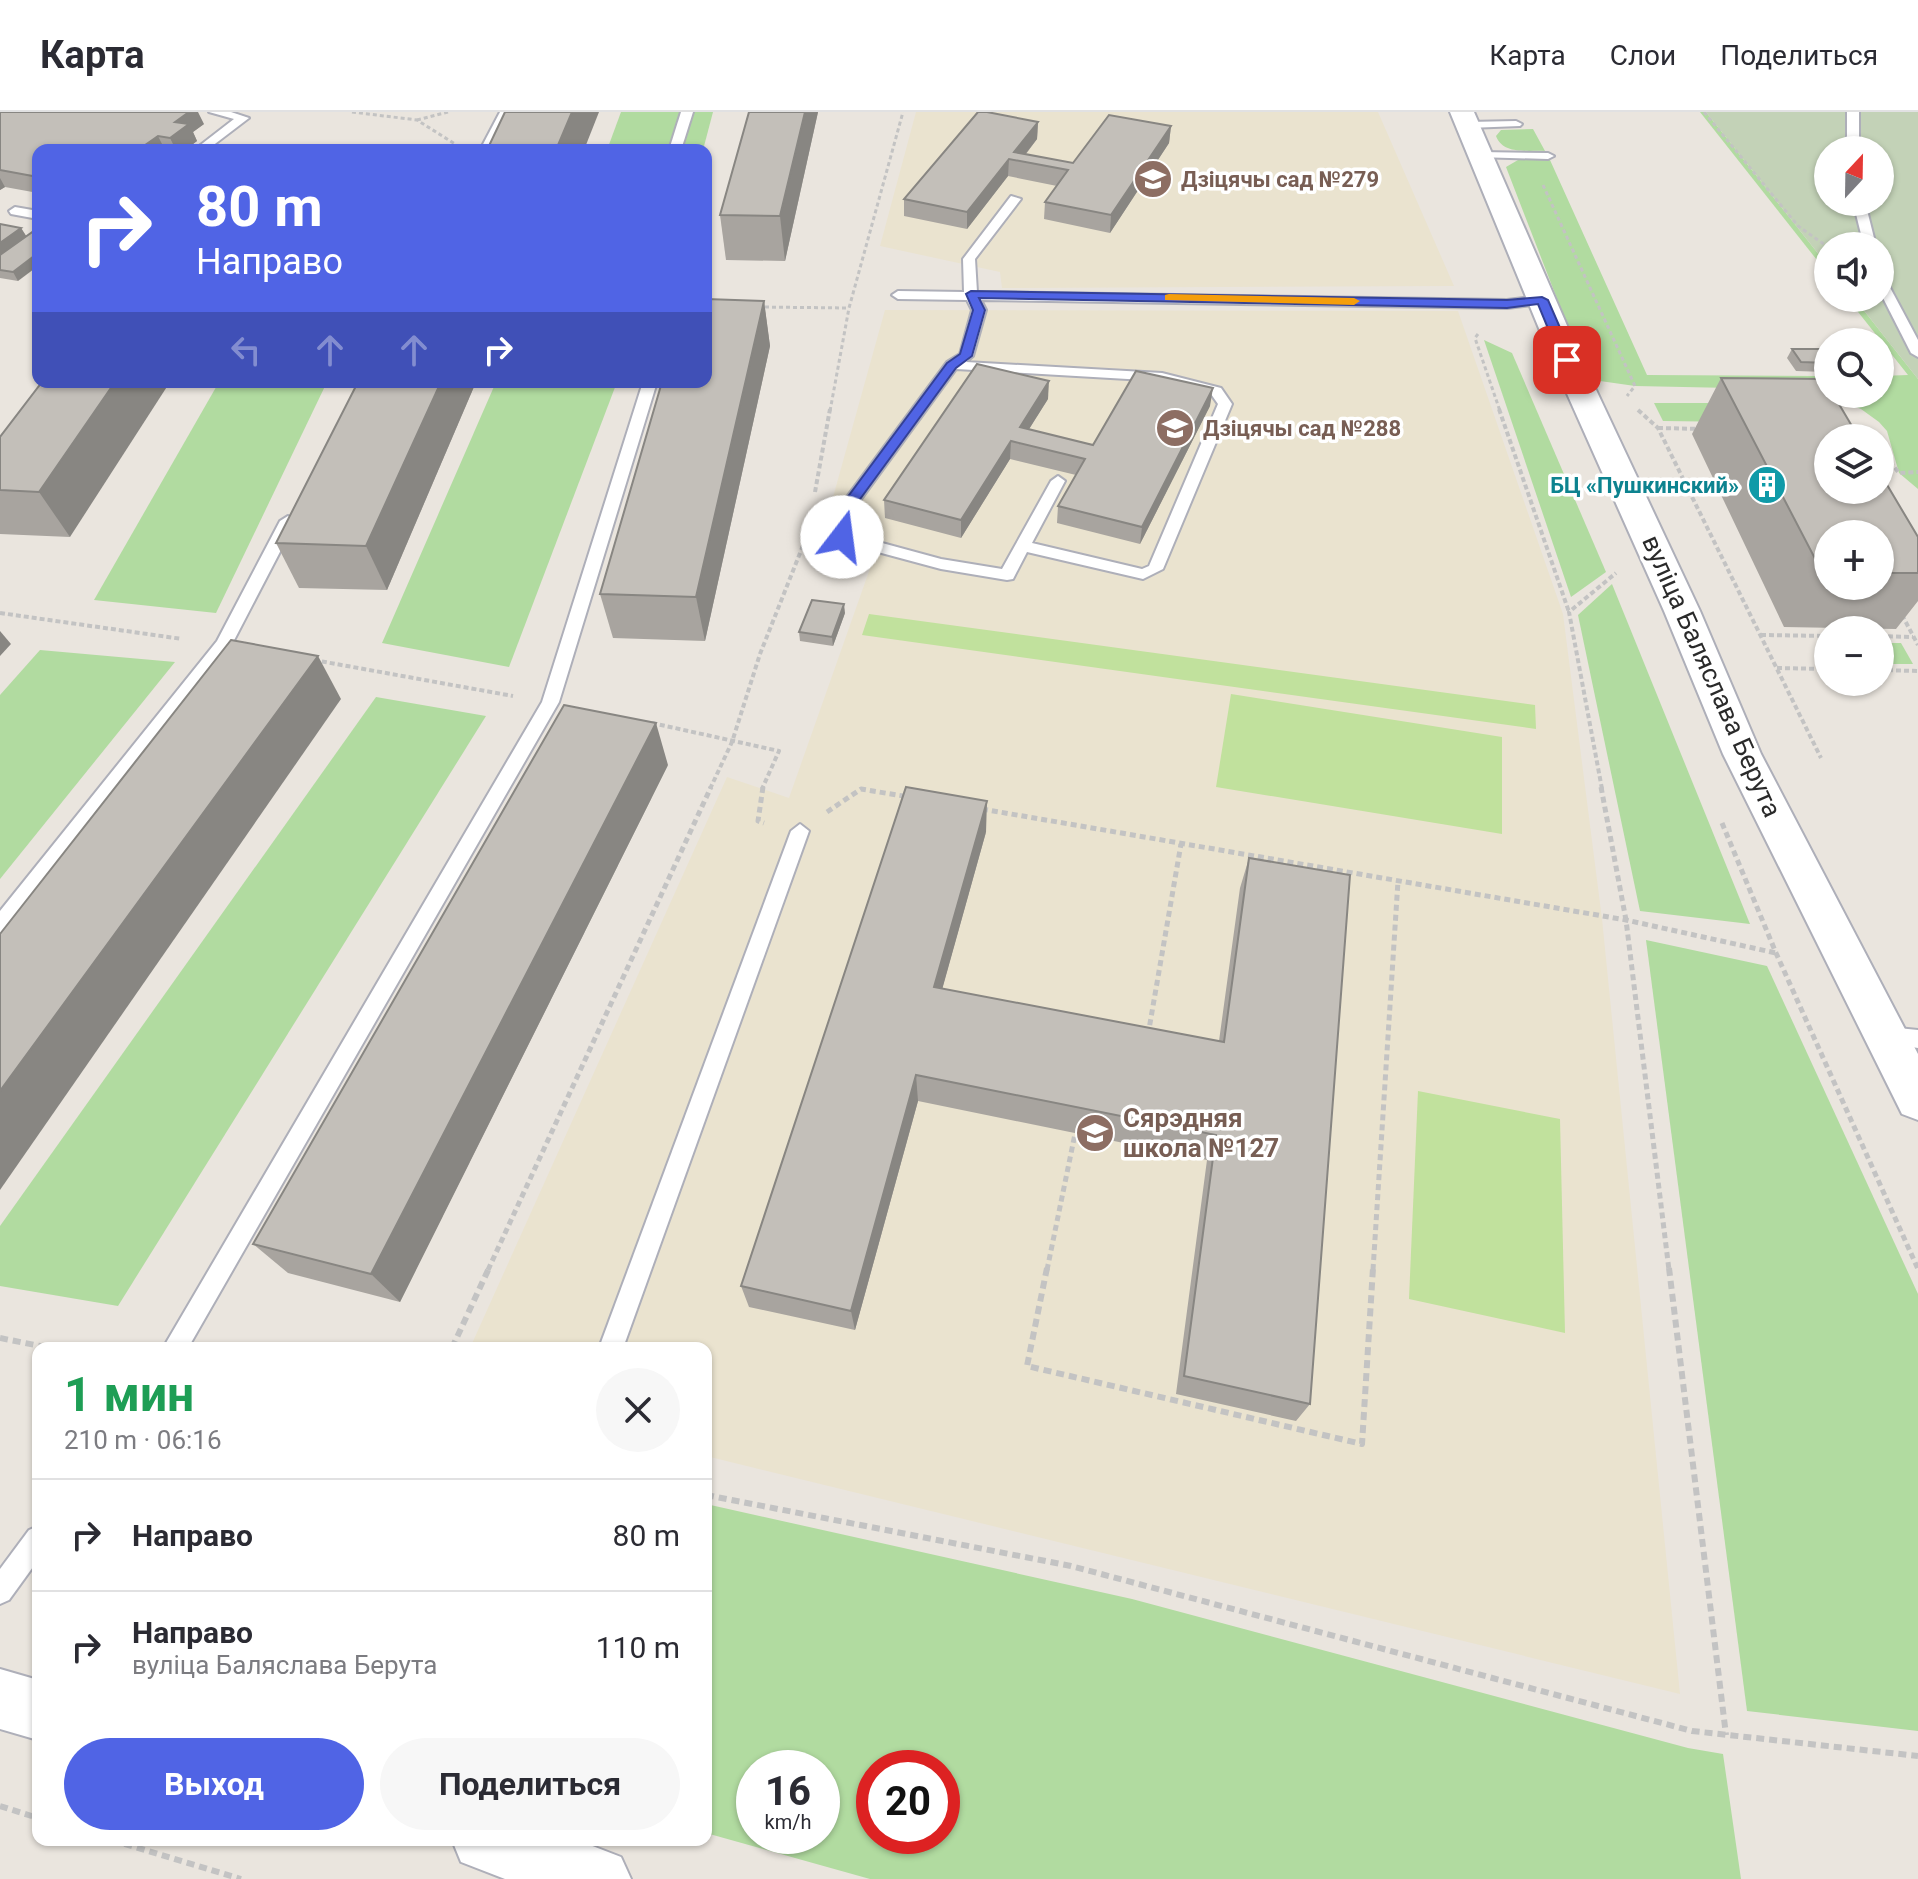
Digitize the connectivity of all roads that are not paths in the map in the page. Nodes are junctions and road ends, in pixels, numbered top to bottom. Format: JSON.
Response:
{"nodes":[{"id":1,"x":215,"y":112,"type":"edge"},
{"id":2,"x":506,"y":112,"type":"edge"},
{"id":3,"x":687,"y":112,"type":"edge"},
{"id":4,"x":1853,"y":112,"type":"edge"},
{"id":5,"x":248,"y":115,"type":"edge"},
{"id":6,"x":1516,"y":124,"type":"dead end"},
{"id":7,"x":1470,"y":131,"type":"edge"},
{"id":8,"x":1853,"y":136,"type":"edge"},
{"id":9,"x":211,"y":144,"type":"edge"},
{"id":10,"x":489,"y":144,"type":"edge"},
{"id":11,"x":677,"y":144,"type":"edge"},
{"id":12,"x":1548,"y":156,"type":"dead end"},
{"id":13,"x":1015,"y":199,"type":"dead end"},
{"id":14,"x":15,"y":211,"type":"dead end"},
{"id":15,"x":32,"y":214,"type":"edge"},
{"id":16,"x":971,"y":294,"type":"junction"},
{"id":17,"x":898,"y":295,"type":"dead end"},
{"id":18,"x":1524,"y":302,"type":"junction"},
{"id":19,"x":1894,"y":307,"type":"edge"},
{"id":20,"x":1918,"y":353,"type":"edge"},
{"id":21,"x":952,"y":365,"type":"junction"},
{"id":22,"x":648,"y":388,"type":"edge"},
{"id":23,"x":1058,"y":481,"type":"edge"},
{"id":24,"x":296,"y":506,"type":"edge"},
{"id":25,"x":1023,"y":546,"type":"junction"},
{"id":26,"x":800,"y":831,"type":"road end"},
{"id":27,"x":0,"y":925,"type":"edge"},
{"id":28,"x":1903,"y":1038,"type":"edge"},
{"id":29,"x":1918,"y":1100,"type":"edge"},
{"id":30,"x":178,"y":1342,"type":"edge"},
{"id":31,"x":613,"y":1342,"type":"edge"},
{"id":32,"x":32,"y":1547,"type":"edge"},
{"id":33,"x":0,"y":1591,"type":"edge"},
{"id":34,"x":501,"y":1846,"type":"edge"},
{"id":35,"x":599,"y":1879,"type":"edge"}],
"edges":[{"from":1,"to":5,"type":"lane"},
{"from":2,"to":10,"type":"lane"},
{"from":3,"to":11,"type":"lane"},
{"from":4,"to":8,"type":"lane"},
{"from":5,"to":9,"type":"lane"},
{"from":6,"to":7,"type":"lane"},
{"from":7,"to":12,"type":"lane"},
{"from":7,"to":18,"type":"street","name":"вуліца Баляслава Берута"},
{"from":13,"to":16,"type":"lane"},
{"from":14,"to":15,"type":"lane"},
{"from":16,"to":17,"type":"lane"},
{"from":16,"to":18,"type":"lane"},
{"from":16,"to":21,"type":"lane"},
{"from":18,"to":28,"type":"street","name":"вуліца Баляслава Берута"},
{"from":19,"to":20,"type":"lane"},
{"from":21,"to":25,"type":"lane"},
{"from":21,"to":25,"type":"lane"},
{"from":22,"to":30,"type":"lane"},
{"from":23,"to":25,"type":"lane"},
{"from":24,"to":27,"type":"lane"},
{"from":26,"to":31,"type":"lane"},
{"from":28,"to":29,"type":"street","name":"вуліца Баляслава Берута"},
{"from":32,"to":33,"type":"lane"},
{"from":34,"to":35,"type":"street"}]}
